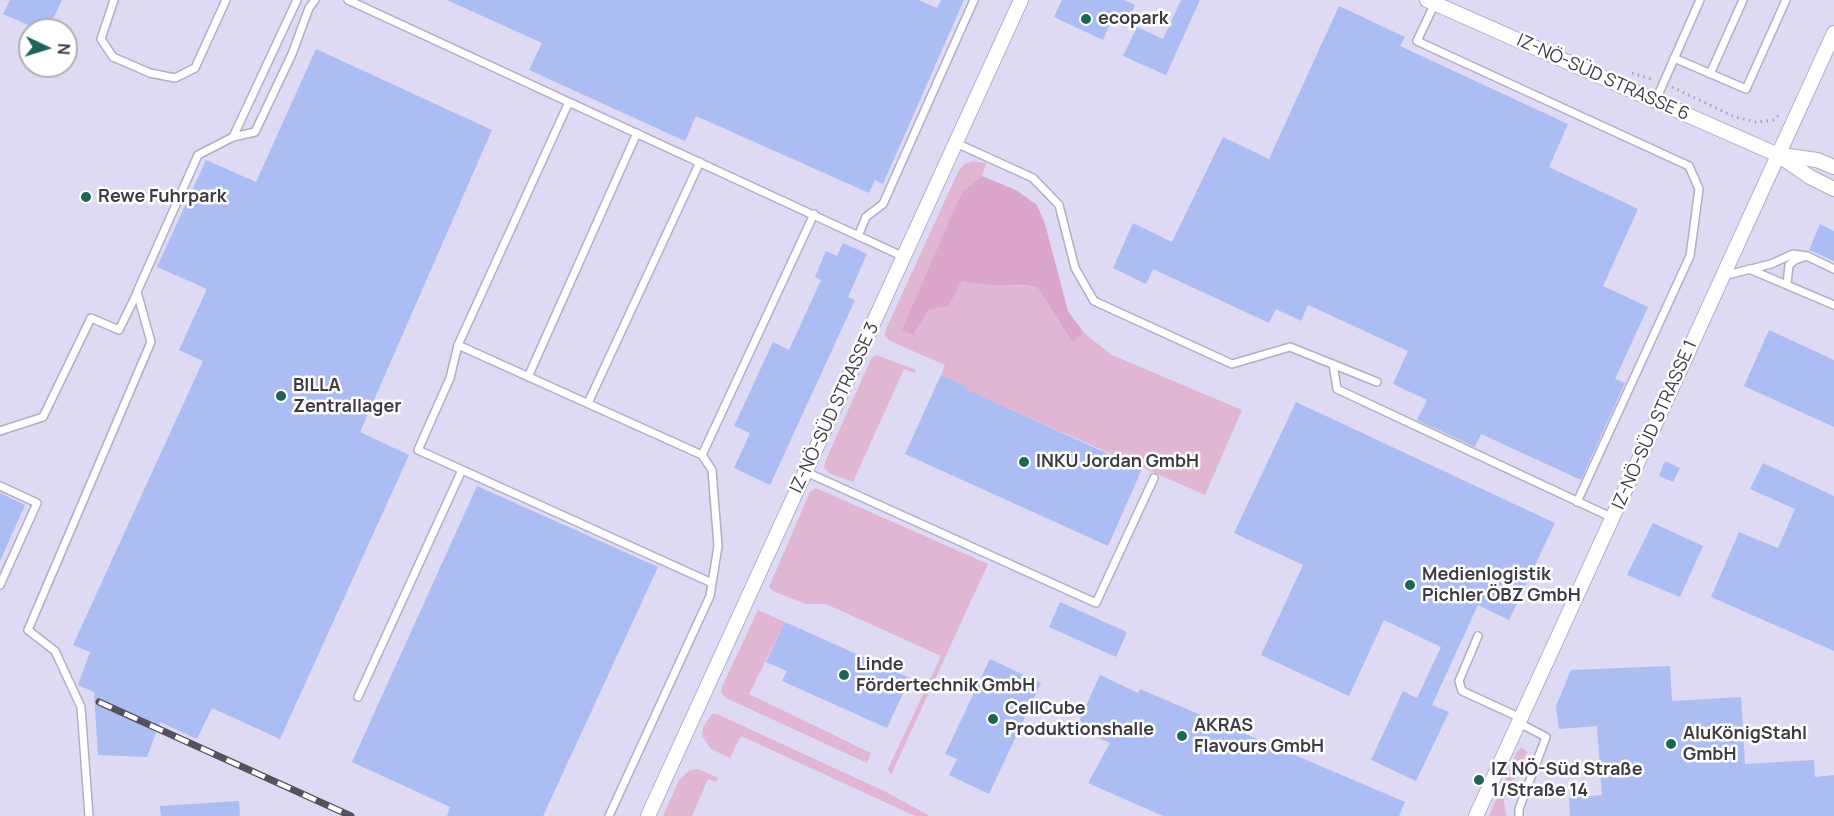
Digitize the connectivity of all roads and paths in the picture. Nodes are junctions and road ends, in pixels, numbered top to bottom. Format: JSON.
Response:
{"nodes":[{"id":1,"x":114,"y":0,"type":"edge"},
{"id":2,"x":226,"y":0,"type":"edge"},
{"id":3,"x":297,"y":0,"type":"edge"},
{"id":4,"x":315,"y":0,"type":"edge"},
{"id":5,"x":348,"y":0,"type":"edge"},
{"id":6,"x":974,"y":0,"type":"edge"},
{"id":7,"x":1021,"y":0,"type":"edge"},
{"id":8,"x":1700,"y":0,"type":"edge"},
{"id":9,"x":1743,"y":0,"type":"edge"},
{"id":10,"x":1786,"y":0,"type":"edge"},
{"id":11,"x":1431,"y":2,"type":"edge"},
{"id":12,"x":1834,"y":33,"type":"edge"},
{"id":13,"x":1674,"y":58,"type":"junction"},
{"id":14,"x":1710,"y":74,"type":"junction"},
{"id":15,"x":569,"y":102,"type":"junction"},
{"id":16,"x":1655,"y":102,"type":"junction"},
{"id":17,"x":637,"y":133,"type":"junction"},
{"id":18,"x":233,"y":137,"type":"junction"},
{"id":19,"x":956,"y":143,"type":"junction"},
{"id":20,"x":1778,"y":155,"type":"junction"},
{"id":21,"x":700,"y":162,"type":"junction"},
{"id":22,"x":1834,"y":167,"type":"edge"},
{"id":23,"x":1834,"y":189,"type":"edge"},
{"id":24,"x":814,"y":214,"type":"junction"},
{"id":25,"x":858,"y":236,"type":"junction"},
{"id":26,"x":1807,"y":256,"type":"junction"},
{"id":27,"x":904,"y":258,"type":"junction"},
{"id":28,"x":1749,"y":269,"type":"junction"},
{"id":29,"x":1834,"y":269,"type":"edge"},
{"id":30,"x":1723,"y":276,"type":"junction"},
{"id":31,"x":1788,"y":284,"type":"junction"},
{"id":32,"x":137,"y":292,"type":"junction"},
{"id":33,"x":1834,"y":305,"type":"edge"},
{"id":34,"x":458,"y":345,"type":"junction"},
{"id":35,"x":1333,"y":364,"type":"junction"},
{"id":36,"x":528,"y":377,"type":"junction"},
{"id":37,"x":1377,"y":382,"type":"dead end"},
{"id":38,"x":588,"y":403,"type":"junction"},
{"id":39,"x":0,"y":431,"type":"edge"},
{"id":40,"x":702,"y":455,"type":"junction"},
{"id":41,"x":462,"y":470,"type":"junction"},
{"id":42,"x":806,"y":472,"type":"junction"},
{"id":43,"x":1154,"y":478,"type":"dead end"},
{"id":44,"x":0,"y":486,"type":"edge"},
{"id":45,"x":1577,"y":502,"type":"junction"},
{"id":46,"x":1613,"y":518,"type":"junction"},
{"id":47,"x":712,"y":583,"type":"junction"},
{"id":48,"x":0,"y":585,"type":"edge"},
{"id":49,"x":1478,"y":636,"type":"dead end"},
{"id":50,"x":358,"y":697,"type":"dead end"},
{"id":51,"x":1520,"y":720,"type":"junction"},
{"id":52,"x":89,"y":816,"type":"edge"},
{"id":53,"x":609,"y":816,"type":"edge"},
{"id":54,"x":648,"y":816,"type":"edge"},
{"id":55,"x":1476,"y":816,"type":"edge"},
{"id":56,"x":1519,"y":816,"type":"edge"}],
"edges":[{"from":1,"to":2,"type":"lane"},
{"from":3,"to":18,"type":"lane"},
{"from":4,"to":18,"type":"lane"},
{"from":5,"to":15,"type":"lane"},
{"from":6,"to":25,"type":"lane"},
{"from":7,"to":19,"type":"street","name":"IZ-NÖ-SÜD STRASSE 3"},
{"from":8,"to":13,"type":"lane"},
{"from":9,"to":14,"type":"lane"},
{"from":10,"to":14,"type":"lane"},
{"from":11,"to":16,"type":"street","name":"IZ-NÖ-SÜD STRASSE 6"},
{"from":11,"to":45,"type":"lane"},
{"from":12,"to":20,"type":"street","name":"IZ-NÖ-SÜD STRASSE 1"},
{"from":13,"to":14,"type":"lane"},
{"from":13,"to":16,"type":"lane"},
{"from":15,"to":17,"type":"lane"},
{"from":15,"to":34,"type":"lane"},
{"from":16,"to":20,"type":"street","name":"IZ-NÖ-SÜD STRASSE 6"},
{"from":17,"to":21,"type":"lane"},
{"from":17,"to":36,"type":"lane"},
{"from":18,"to":32,"type":"lane"},
{"from":19,"to":27,"type":"street","name":"IZ-NÖ-SÜD STRASSE 3"},
{"from":19,"to":35,"type":"lane"},
{"from":20,"to":22,"type":"street","name":"IZ-NÖ-SÜD STRASSE 6"},
{"from":20,"to":23,"type":"street","name":"IZ-NÖ-SÜD STRASSE 6"},
{"from":20,"to":30,"type":"street","name":"IZ-NÖ-SÜD STRASSE 1"},
{"from":21,"to":24,"type":"lane"},
{"from":21,"to":38,"type":"lane"},
{"from":24,"to":25,"type":"lane"},
{"from":24,"to":40,"type":"lane"},
{"from":25,"to":27,"type":"lane"},
{"from":26,"to":28,"type":"lane"},
{"from":26,"to":29,"type":"lane"},
{"from":26,"to":31,"type":"lane"},
{"from":27,"to":42,"type":"street","name":"IZ-NÖ-SÜD STRASSE 3"},
{"from":28,"to":30,"type":"lane"},
{"from":28,"to":31,"type":"lane"},
{"from":30,"to":46,"type":"street","name":"IZ-NÖ-SÜD STRASSE 1"},
{"from":31,"to":33,"type":"lane"},
{"from":32,"to":39,"type":"lane"},
{"from":32,"to":52,"type":"lane"},
{"from":34,"to":36,"type":"lane"},
{"from":34,"to":41,"type":"lane"},
{"from":35,"to":37,"type":"lane"},
{"from":35,"to":45,"type":"lane"},
{"from":36,"to":38,"type":"lane"},
{"from":38,"to":40,"type":"lane"},
{"from":40,"to":47,"type":"lane"},
{"from":41,"to":47,"type":"lane"},
{"from":41,"to":50,"type":"lane"},
{"from":42,"to":43,"type":"lane"},
{"from":42,"to":54,"type":"street","name":"IZ-NÖ-SÜD STRASSE 3"},
{"from":44,"to":48,"type":"lane"},
{"from":45,"to":46,"type":"lane"},
{"from":46,"to":51,"type":"street","name":"IZ-NÖ-SÜD STRASSE 1"},
{"from":47,"to":53,"type":"lane"},
{"from":49,"to":51,"type":"lane"},
{"from":51,"to":55,"type":"street","name":"IZ-NÖ-SÜD STRASSE 1"},
{"from":51,"to":56,"type":"lane"}]}
